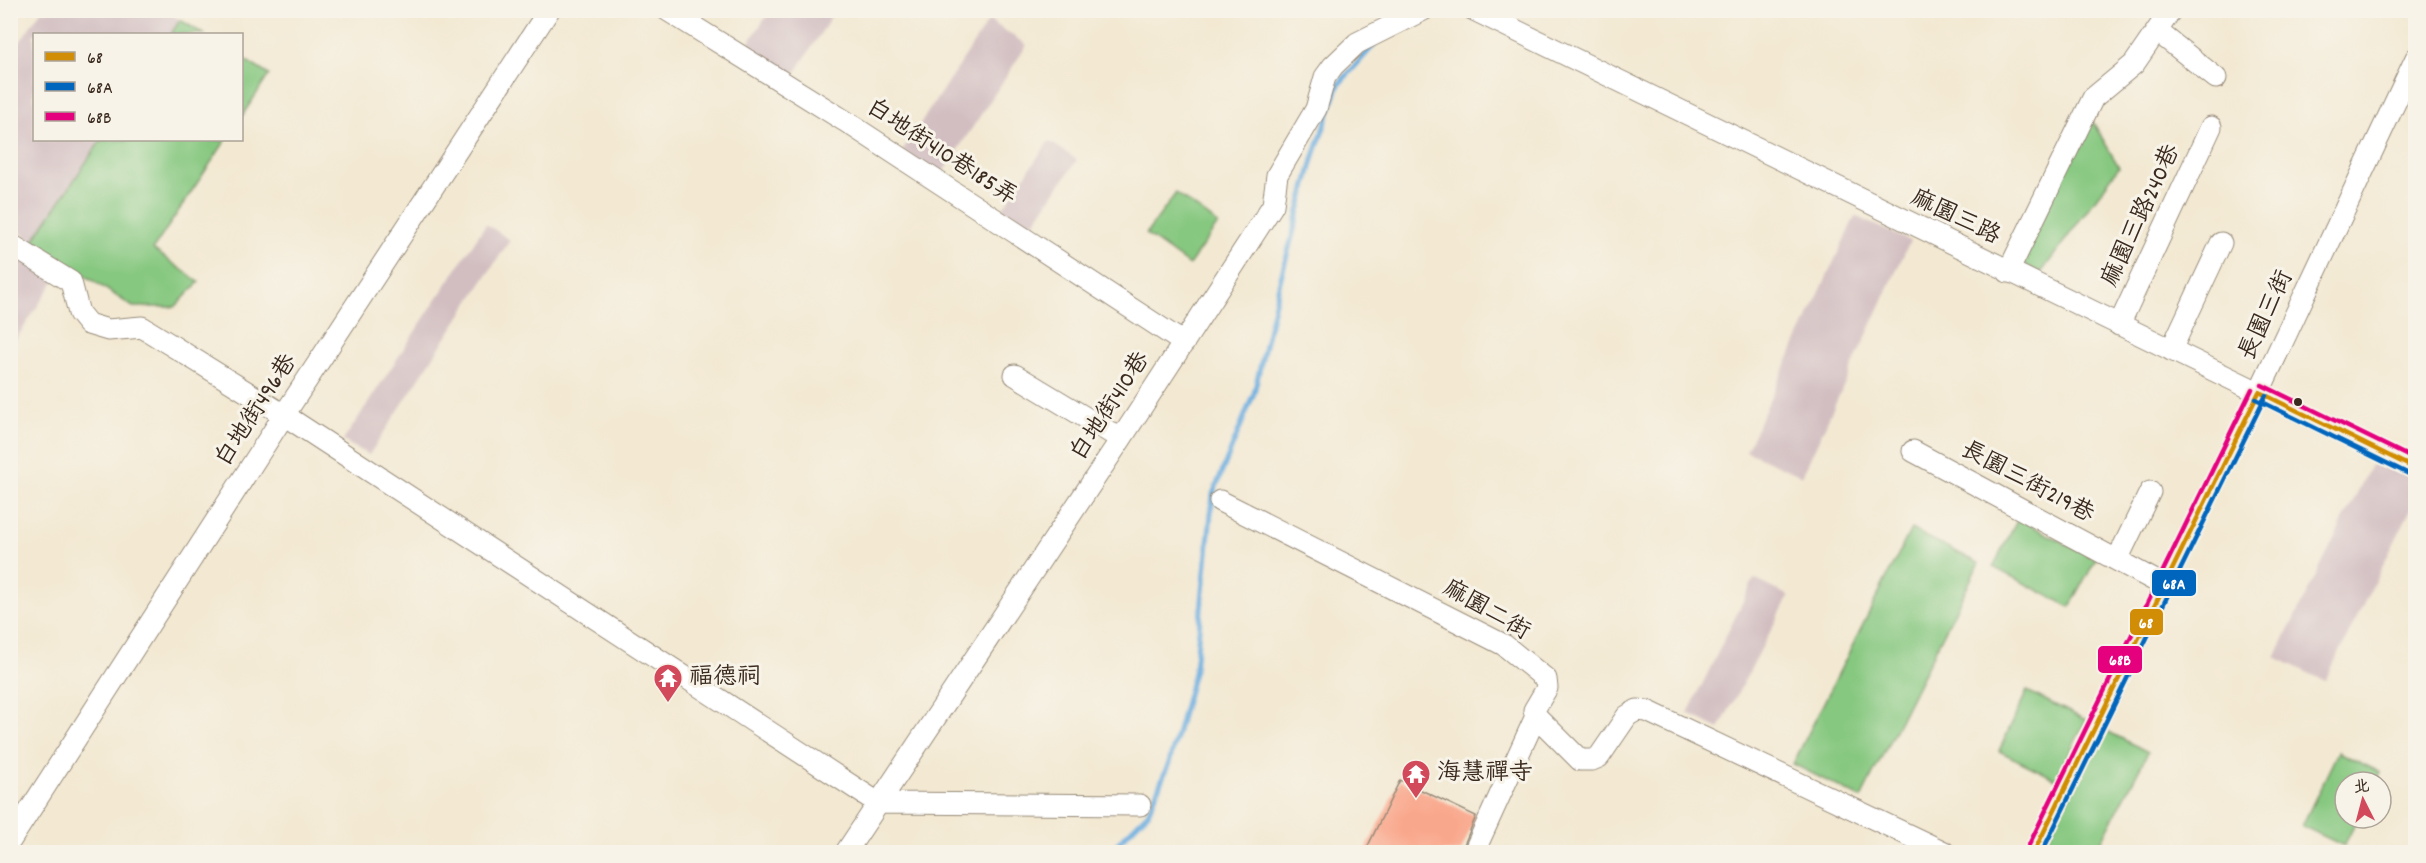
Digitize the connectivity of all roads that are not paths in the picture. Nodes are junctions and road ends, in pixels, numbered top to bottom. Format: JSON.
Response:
{"nodes":[{"id":1,"x":549,"y":10,"type":"edge"},
{"id":2,"x":667,"y":10,"type":"edge"},
{"id":3,"x":1423,"y":10,"type":"edge"},
{"id":4,"x":1474,"y":10,"type":"edge"},
{"id":5,"x":2171,"y":10,"type":"edge"},
{"id":6,"x":2157,"y":31,"type":"junction"},
{"id":7,"x":2415,"y":58,"type":"edge"},
{"id":8,"x":2216,"y":78,"type":"dead end"},
{"id":9,"x":2211,"y":128,"type":"dead end"},
{"id":10,"x":2221,"y":243,"type":"dead end"},
{"id":11,"x":10,"y":244,"type":"edge"},
{"id":12,"x":2008,"y":272,"type":"junction"},
{"id":13,"x":2119,"y":325,"type":"junction"},
{"id":14,"x":1184,"y":343,"type":"junction"},
{"id":15,"x":2171,"y":350,"type":"junction"},
{"id":16,"x":1015,"y":375,"type":"dead end"},
{"id":17,"x":2259,"y":392,"type":"junction"},
{"id":18,"x":284,"y":415,"type":"junction"},
{"id":19,"x":1121,"y":439,"type":"junction"},
{"id":20,"x":1914,"y":451,"type":"dead end"},
{"id":21,"x":2415,"y":469,"type":"edge"},
{"id":22,"x":2150,"y":492,"type":"dead end"},
{"id":23,"x":1220,"y":501,"type":"dead end"},
{"id":24,"x":2117,"y":560,"type":"junction"},
{"id":25,"x":2164,"y":586,"type":"junction"},
{"id":26,"x":1536,"y":716,"type":"junction"},
{"id":27,"x":878,"y":804,"type":"junction"},
{"id":28,"x":1140,"y":805,"type":"dead end"},
{"id":29,"x":10,"y":841,"type":"edge"},
{"id":30,"x":846,"y":852,"type":"edge"},
{"id":31,"x":1474,"y":852,"type":"edge"},
{"id":32,"x":1944,"y":852,"type":"edge"},
{"id":33,"x":2034,"y":852,"type":"edge"}],
"edges":[{"from":1,"to":18,"type":"street","name":"白地街496巷"},
{"from":2,"to":14,"type":"street","name":"白地街410巷185弄"},
{"from":3,"to":14,"type":"street","name":"白地街410巷"},
{"from":4,"to":12,"type":"street","name":"麻園三路"},
{"from":5,"to":6,"type":"street"},
{"from":6,"to":8,"type":"street"},
{"from":6,"to":12,"type":"street"},
{"from":7,"to":17,"type":"street","name":"長園三街"},
{"from":9,"to":13,"type":"street","name":"麻園三路240巷"},
{"from":10,"to":15,"type":"street"},
{"from":11,"to":18,"type":"street"},
{"from":12,"to":13,"type":"street","name":"麻園三路"},
{"from":13,"to":15,"type":"street","name":"麻園三路"},
{"from":14,"to":19,"type":"street","name":"白地街410巷"},
{"from":15,"to":17,"type":"street","name":"麻園三路"},
{"from":16,"to":19,"type":"street"},
{"from":17,"to":21,"type":"street","name":"麻園三路"},
{"from":17,"to":25,"type":"street","name":"長園三街"},
{"from":18,"to":27,"type":"street"},
{"from":18,"to":29,"type":"street","name":"白地街496巷"},
{"from":19,"to":27,"type":"street","name":"白地街410巷"},
{"from":20,"to":24,"type":"street","name":"長園三街219巷"},
{"from":22,"to":24,"type":"street"},
{"from":23,"to":26,"type":"street","name":"麻園二街"},
{"from":24,"to":25,"type":"street","name":"長園三街219巷"},
{"from":25,"to":33,"type":"street","name":"長園三街"},
{"from":26,"to":31,"type":"street"},
{"from":26,"to":32,"type":"street"},
{"from":27,"to":28,"type":"street"},
{"from":27,"to":30,"type":"street","name":"白地街410巷"}]}
